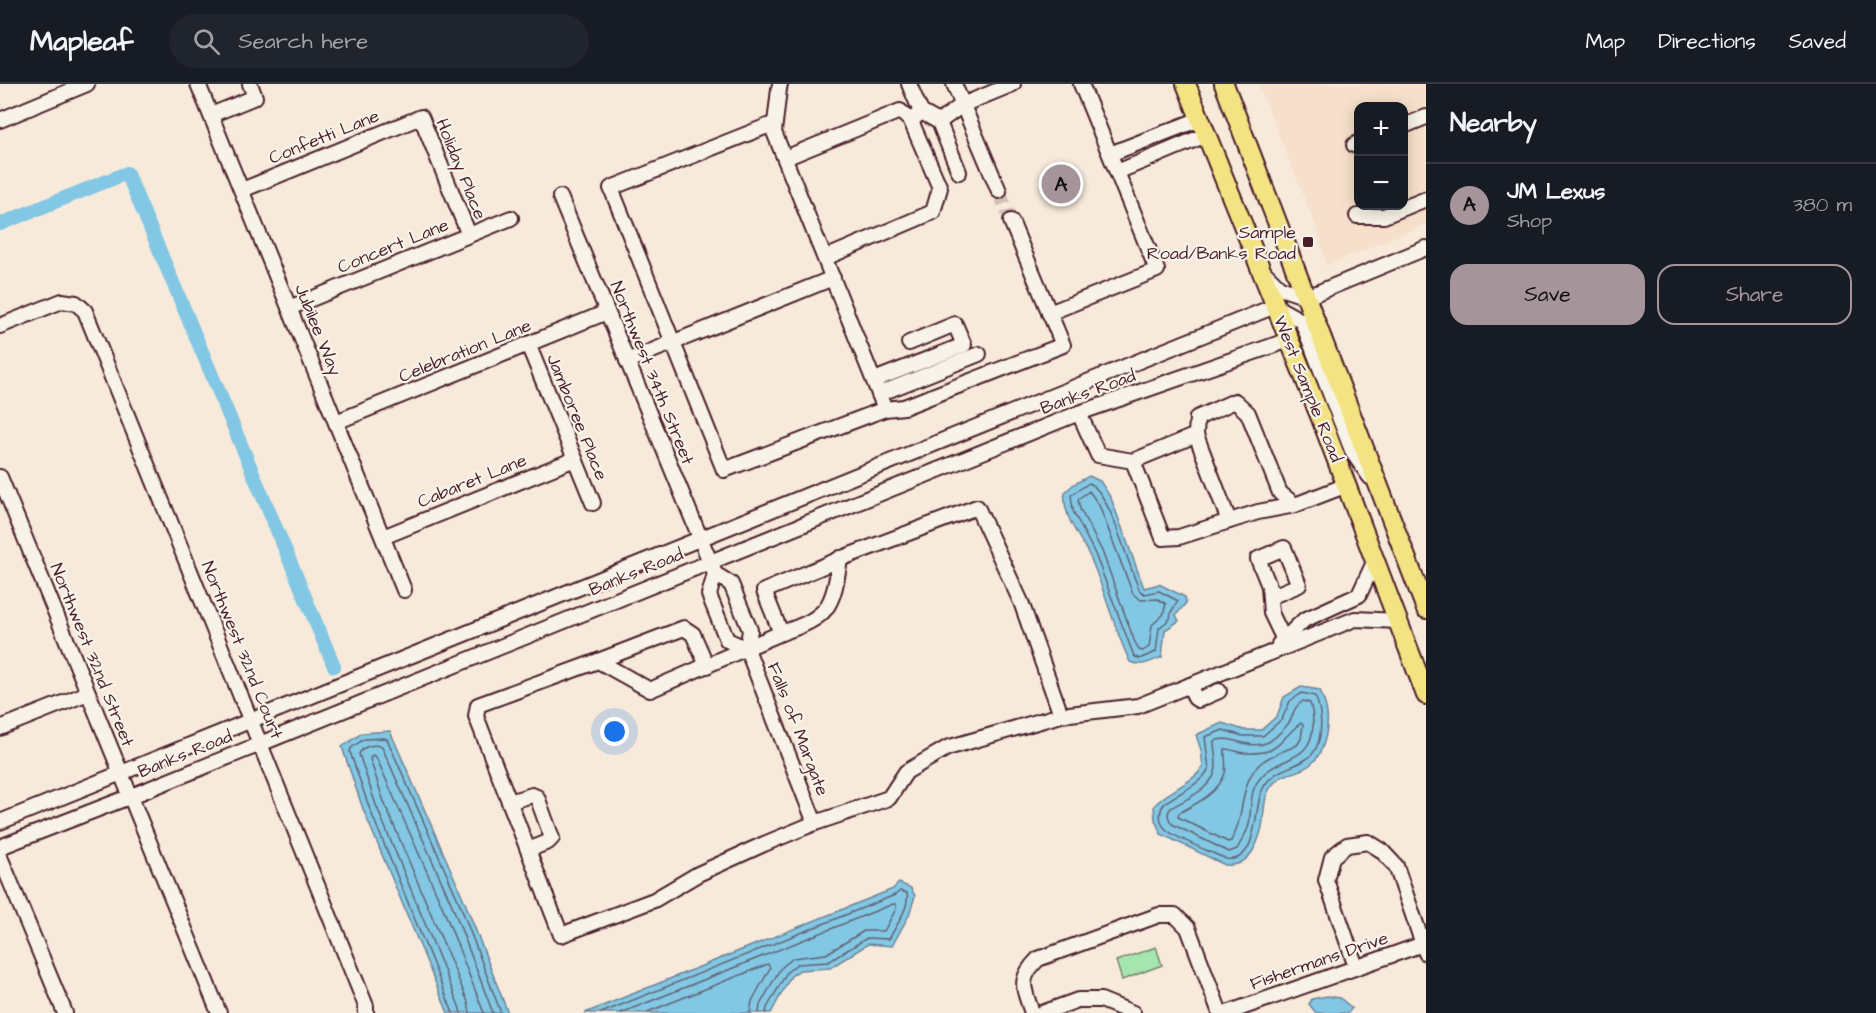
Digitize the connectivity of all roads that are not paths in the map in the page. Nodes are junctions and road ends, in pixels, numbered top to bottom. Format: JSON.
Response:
{"nodes":[{"id":1,"x":87,"y":84,"type":"edge"},
{"id":2,"x":198,"y":84,"type":"edge"},
{"id":3,"x":250,"y":84,"type":"edge"},
{"id":4,"x":780,"y":84,"type":"edge"},
{"id":5,"x":909,"y":84,"type":"edge"},
{"id":6,"x":954,"y":84,"type":"edge"},
{"id":7,"x":1014,"y":84,"type":"edge"},
{"id":8,"x":1081,"y":84,"type":"edge"},
{"id":9,"x":1186,"y":84,"type":"edge"},
{"id":10,"x":1224,"y":84,"type":"edge"},
{"id":11,"x":962,"y":105,"type":"junction"},
{"id":12,"x":211,"y":115,"type":"junction"},
{"id":13,"x":421,"y":117,"type":"joint"},
{"id":14,"x":916,"y":117,"type":"junction"},
{"id":15,"x":1426,"y":117,"type":"edge"},
{"id":16,"x":0,"y":120,"type":"edge"},
{"id":17,"x":939,"y":122,"type":"junction"},
{"id":18,"x":776,"y":123,"type":"junction"},
{"id":19,"x":1408,"y":124,"type":"edge"},
{"id":20,"x":1203,"y":127,"type":"junction"},
{"id":21,"x":1110,"y":154,"type":"junction"},
{"id":22,"x":785,"y":158,"type":"junction"},
{"id":23,"x":959,"y":172,"type":"dead end"},
{"id":24,"x":1117,"y":172,"type":"junction"},
{"id":25,"x":242,"y":190,"type":"junction"},
{"id":26,"x":999,"y":191,"type":"tunnel mouth"},
{"id":27,"x":560,"y":197,"type":"dead end"},
{"id":28,"x":1426,"y":199,"type":"edge"},
{"id":29,"x":1357,"y":216,"type":"dead end"},
{"id":30,"x":511,"y":218,"type":"dead end"},
{"id":31,"x":1011,"y":221,"type":"tunnel mouth"},
{"id":32,"x":469,"y":235,"type":"junction"},
{"id":33,"x":1426,"y":248,"type":"edge"},
{"id":34,"x":825,"y":258,"type":"junction"},
{"id":35,"x":1258,"y":266,"type":"junction"},
{"id":36,"x":833,"y":278,"type":"junction"},
{"id":37,"x":1307,"y":297,"type":"junction"},
{"id":38,"x":1275,"y":306,"type":"junction"},
{"id":39,"x":289,"y":308,"type":"junction"},
{"id":40,"x":607,"y":312,"type":"junction"},
{"id":41,"x":1049,"y":313,"type":"junction"},
{"id":42,"x":0,"y":326,"type":"edge"},
{"id":43,"x":1289,"y":340,"type":"junction"},
{"id":44,"x":672,"y":342,"type":"junction"},
{"id":45,"x":909,"y":342,"type":"dead end"},
{"id":46,"x":528,"y":344,"type":"junction"},
{"id":47,"x":979,"y":354,"type":"dead end"},
{"id":48,"x":627,"y":361,"type":"junction"},
{"id":49,"x":874,"y":380,"type":"junction"},
{"id":50,"x":879,"y":394,"type":"junction"},
{"id":51,"x":885,"y":409,"type":"junction"},
{"id":52,"x":1079,"y":413,"type":"junction"},
{"id":53,"x":336,"y":422,"type":"junction"},
{"id":54,"x":1196,"y":435,"type":"junction"},
{"id":55,"x":575,"y":459,"type":"junction"},
{"id":56,"x":1133,"y":461,"type":"junction"},
{"id":57,"x":0,"y":477,"type":"edge"},
{"id":58,"x":1347,"y":485,"type":"junction"},
{"id":59,"x":1380,"y":491,"type":"junction"},
{"id":60,"x":593,"y":503,"type":"dead end"},
{"id":61,"x":1295,"y":505,"type":"junction"},
{"id":62,"x":1229,"y":521,"type":"junction"},
{"id":63,"x":383,"y":537,"type":"junction"},
{"id":64,"x":701,"y":539,"type":"junction"},
{"id":65,"x":840,"y":558,"type":"junction"},
{"id":66,"x":1375,"y":560,"type":"junction"},
{"id":67,"x":713,"y":568,"type":"junction"},
{"id":68,"x":404,"y":590,"type":"dead end"},
{"id":69,"x":1270,"y":597,"type":"dead end"},
{"id":70,"x":1426,"y":609,"type":"edge"},
{"id":71,"x":1398,"y":621,"type":"junction"},
{"id":72,"x":781,"y":633,"type":"junction"},
{"id":73,"x":1284,"y":640,"type":"junction"},
{"id":74,"x":747,"y":649,"type":"junction"},
{"id":75,"x":1273,"y":651,"type":"junction"},
{"id":76,"x":598,"y":661,"type":"junction"},
{"id":77,"x":707,"y":666,"type":"junction"},
{"id":78,"x":1190,"y":685,"type":"junction"},
{"id":79,"x":1219,"y":691,"type":"dead end"},
{"id":80,"x":88,"y":693,"type":"junction"},
{"id":81,"x":1426,"y":695,"type":"edge"},
{"id":82,"x":1061,"y":715,"type":"junction"},
{"id":83,"x":251,"y":720,"type":"junction"},
{"id":84,"x":0,"y":728,"type":"edge"},
{"id":85,"x":260,"y":743,"type":"junction"},
{"id":86,"x":120,"y":774,"type":"junction"},
{"id":87,"x":129,"y":797,"type":"junction"},
{"id":88,"x":509,"y":802,"type":"junction"},
{"id":89,"x":0,"y":822,"type":"edge"},
{"id":90,"x":815,"y":823,"type":"junction"},
{"id":91,"x":0,"y":847,"type":"edge"},
{"id":92,"x":528,"y":850,"type":"junction"},
{"id":93,"x":0,"y":857,"type":"edge"},
{"id":94,"x":1426,"y":929,"type":"edge"},
{"id":95,"x":1425,"y":948,"type":"edge"},
{"id":96,"x":1356,"y":967,"type":"junction"},
{"id":97,"x":65,"y":1013,"type":"edge"},
{"id":98,"x":219,"y":1013,"type":"edge"},
{"id":99,"x":366,"y":1013,"type":"edge"},
{"id":100,"x":1032,"y":1013,"type":"edge"},
{"id":101,"x":1042,"y":1013,"type":"edge"},
{"id":102,"x":1133,"y":1013,"type":"edge"},
{"id":103,"x":1220,"y":1013,"type":"edge"},
{"id":104,"x":1227,"y":1013,"type":"edge"}],
"edges":[{"from":1,"to":16,"type":"street"},
{"from":2,"to":12,"type":"street","name":"Jubilee Way"},
{"from":3,"to":12,"type":"street"},
{"from":4,"to":18,"type":"street"},
{"from":5,"to":14,"type":"street"},
{"from":6,"to":11,"type":"street"},
{"from":7,"to":11,"type":"street"},
{"from":8,"to":21,"type":"street"},
{"from":9,"to":20,"type":"main road","name":"West Sample Road"},
{"from":10,"to":37,"type":"main road","name":"West Sample Road"},
{"from":11,"to":17,"type":"street"},
{"from":11,"to":26,"type":"street"},
{"from":12,"to":25,"type":"street","name":"Jubilee Way"},
{"from":13,"to":25,"type":"street","name":"Confetti Lane"},
{"from":13,"to":32,"type":"street","name":"Holiday Place"},
{"from":14,"to":17,"type":"street"},
{"from":14,"to":22,"type":"street"},
{"from":14,"to":34,"type":"street"},
{"from":15,"to":19,"type":"street"},
{"from":17,"to":23,"type":"street"},
{"from":18,"to":22,"type":"street"},
{"from":18,"to":44,"type":"street"},
{"from":20,"to":21,"type":"street"},
{"from":20,"to":24,"type":"street"},
{"from":20,"to":35,"type":"main road","name":"West Sample Road"},
{"from":21,"to":24,"type":"street"},
{"from":22,"to":34,"type":"street"},
{"from":24,"to":41,"type":"street"},
{"from":25,"to":39,"type":"street","name":"Jubilee Way"},
{"from":27,"to":40,"type":"street","name":"Northwest 34th Street"},
{"from":28,"to":29,"type":"street"},
{"from":30,"to":32,"type":"street","name":"Concert Lane"},
{"from":31,"to":41,"type":"street"},
{"from":32,"to":39,"type":"street","name":"Concert Lane"},
{"from":33,"to":37,"type":"street"},
{"from":34,"to":36,"type":"street"},
{"from":35,"to":37,"type":"street"},
{"from":35,"to":38,"type":"main road","name":"West Sample Road"},
{"from":36,"to":44,"type":"street"},
{"from":36,"to":49,"type":"street"},
{"from":37,"to":59,"type":"main road","name":"West Sample Road"},
{"from":38,"to":43,"type":"main road","name":"West Sample Road"},
{"from":38,"to":59,"type":"street"},
{"from":38,"to":64,"type":"street","name":"Banks Road"},
{"from":39,"to":53,"type":"street","name":"Jubilee Way"},
{"from":40,"to":46,"type":"street","name":"Celebration Lane"},
{"from":40,"to":48,"type":"street","name":"Northwest 34th Street"},
{"from":41,"to":51,"type":"street"},
{"from":42,"to":83,"type":"street","name":"Northwest 32nd Court"},
{"from":43,"to":52,"type":"street","name":"Banks Road"},
{"from":43,"to":58,"type":"main road","name":"West Sample Road"},
{"from":44,"to":48,"type":"street"},
{"from":44,"to":51,"type":"street"},
{"from":45,"to":49,"type":"street"},
{"from":46,"to":53,"type":"street","name":"Celebration Lane"},
{"from":46,"to":55,"type":"street","name":"Jamboree Place"},
{"from":47,"to":50,"type":"street"},
{"from":48,"to":64,"type":"street","name":"Northwest 34th Street"},
{"from":49,"to":50,"type":"street"},
{"from":50,"to":51,"type":"street"},
{"from":52,"to":56,"type":"street"},
{"from":52,"to":67,"type":"street","name":"Banks Road"},
{"from":53,"to":63,"type":"street","name":"Jubilee Way"},
{"from":54,"to":56,"type":"street"},
{"from":54,"to":61,"type":"street"},
{"from":54,"to":62,"type":"street"},
{"from":55,"to":60,"type":"street","name":"Jamboree Place"},
{"from":55,"to":63,"type":"street","name":"Cabaret Lane"},
{"from":56,"to":62,"type":"street"},
{"from":57,"to":80,"type":"street","name":"Northwest 32nd Street"},
{"from":58,"to":61,"type":"street"},
{"from":58,"to":66,"type":"main road","name":"West Sample Road"},
{"from":59,"to":70,"type":"main road","name":"West Sample Road"},
{"from":61,"to":62,"type":"street"},
{"from":63,"to":68,"type":"street","name":"Jubilee Way"},
{"from":64,"to":67,"type":"street","name":"Northwest 34th Street"},
{"from":64,"to":83,"type":"street","name":"Banks Road"},
{"from":65,"to":72,"type":"street"},
{"from":65,"to":72,"type":"street"},
{"from":65,"to":82,"type":"street"},
{"from":66,"to":71,"type":"main road","name":"West Sample Road"},
{"from":66,"to":73,"type":"street"},
{"from":67,"to":74,"type":"street","name":"Falls of Margate"},
{"from":67,"to":74,"type":"street","name":"Falls of Margate"},
{"from":67,"to":85,"type":"street","name":"Banks Road"},
{"from":69,"to":73,"type":"street"},
{"from":71,"to":75,"type":"street"},
{"from":71,"to":81,"type":"main road","name":"West Sample Road"},
{"from":72,"to":74,"type":"street"},
{"from":73,"to":75,"type":"street"},
{"from":74,"to":77,"type":"street"},
{"from":74,"to":90,"type":"street","name":"Falls of Margate"},
{"from":75,"to":78,"type":"street"},
{"from":76,"to":77,"type":"street"},
{"from":76,"to":77,"type":"street"},
{"from":76,"to":88,"type":"street"},
{"from":78,"to":79,"type":"street"},
{"from":78,"to":82,"type":"street"},
{"from":80,"to":84,"type":"street"},
{"from":80,"to":86,"type":"street","name":"Northwest 32nd Street"},
{"from":82,"to":90,"type":"street"},
{"from":83,"to":85,"type":"street","name":"Northwest 32nd Court"},
{"from":83,"to":86,"type":"street","name":"Banks Road"},
{"from":85,"to":87,"type":"street","name":"Banks Road"},
{"from":85,"to":99,"type":"street","name":"Northwest 32nd Court"},
{"from":86,"to":87,"type":"street","name":"Northwest 32nd Street"},
{"from":86,"to":89,"type":"street","name":"Banks Road"},
{"from":87,"to":91,"type":"street","name":"Banks Road"},
{"from":87,"to":98,"type":"street","name":"Northwest 32nd Street"},
{"from":88,"to":92,"type":"street"},
{"from":88,"to":92,"type":"street"},
{"from":90,"to":92,"type":"street"},
{"from":93,"to":97,"type":"street"},
{"from":94,"to":95,"type":"street"},
{"from":95,"to":96,"type":"street","name":"Fishermans Drive"},
{"from":95,"to":96,"type":"street"},
{"from":96,"to":104,"type":"street","name":"Fishermans Drive"},
{"from":100,"to":103,"type":"street"},
{"from":101,"to":102,"type":"street"}]}
